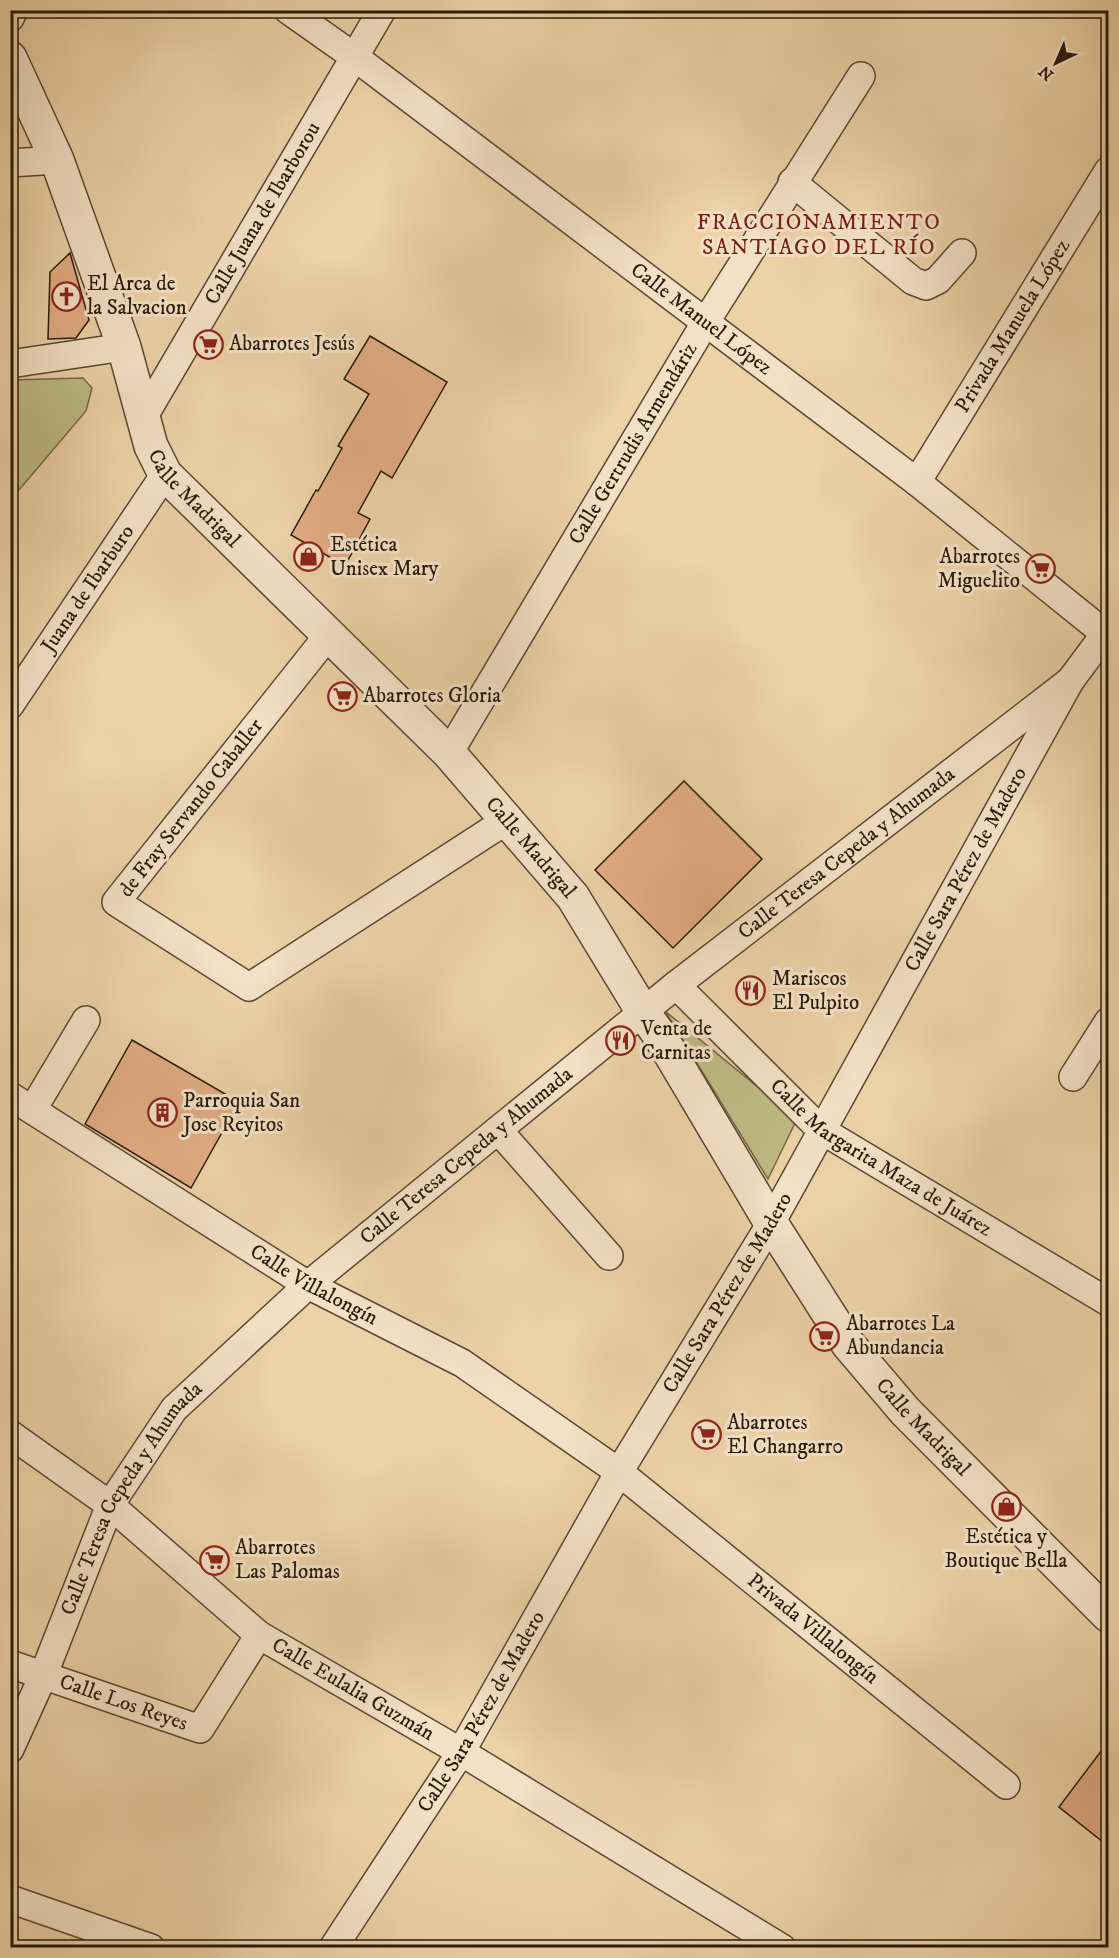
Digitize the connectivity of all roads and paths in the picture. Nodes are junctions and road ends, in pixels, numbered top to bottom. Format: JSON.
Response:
{"nodes":[{"id":1,"x":14,"y":10,"type":"edge"},
{"id":2,"x":288,"y":10,"type":"edge"},
{"id":3,"x":382,"y":10,"type":"edge"},
{"id":4,"x":10,"y":18,"type":"edge"},
{"id":5,"x":10,"y":58,"type":"edge"},
{"id":6,"x":356,"y":58,"type":"junction"},
{"id":7,"x":861,"y":76,"type":"dead end"},
{"id":8,"x":57,"y":160,"type":"junction"},
{"id":9,"x":10,"y":163,"type":"edge"},
{"id":10,"x":1108,"y":171,"type":"edge"},
{"id":11,"x":792,"y":182,"type":"junction"},
{"id":12,"x":962,"y":253,"type":"dead end"},
{"id":13,"x":705,"y":323,"type":"junction"},
{"id":14,"x":124,"y":347,"type":"junction"},
{"id":15,"x":10,"y":363,"type":"edge"},
{"id":16,"x":143,"y":418,"type":"junction"},
{"id":17,"x":165,"y":474,"type":"junction"},
{"id":18,"x":917,"y":482,"type":"junction"},
{"id":19,"x":330,"y":633,"type":"junction"},
{"id":20,"x":1108,"y":634,"type":"edge"},
{"id":21,"x":1070,"y":681,"type":"junction"},
{"id":22,"x":10,"y":705,"type":"edge"},
{"id":23,"x":449,"y":753,"type":"junction"},
{"id":24,"x":507,"y":820,"type":"junction"},
{"id":25,"x":676,"y":986,"type":"junction"},
{"id":26,"x":643,"y":1012,"type":"junction"},
{"id":27,"x":86,"y":1020,"type":"dead end"},
{"id":28,"x":1108,"y":1022,"type":"edge"},
{"id":29,"x":1073,"y":1077,"type":"dead end"},
{"id":30,"x":22,"y":1102,"type":"edge"},
{"id":31,"x":498,"y":1130,"type":"junction"},
{"id":32,"x":821,"y":1130,"type":"junction"},
{"id":33,"x":771,"y":1223,"type":"junction"},
{"id":34,"x":609,"y":1256,"type":"dead end"},
{"id":35,"x":308,"y":1285,"type":"junction"},
{"id":36,"x":1108,"y":1302,"type":"edge"},
{"id":37,"x":10,"y":1434,"type":"edge"},
{"id":38,"x":620,"y":1472,"type":"junction"},
{"id":39,"x":110,"y":1504,"type":"junction"},
{"id":40,"x":1108,"y":1615,"type":"edge"},
{"id":41,"x":259,"y":1635,"type":"junction"},
{"id":42,"x":10,"y":1664,"type":"edge"},
{"id":43,"x":43,"y":1676,"type":"junction"},
{"id":44,"x":10,"y":1749,"type":"edge"},
{"id":45,"x":461,"y":1752,"type":"junction"},
{"id":46,"x":1006,"y":1785,"type":"dead end"},
{"id":47,"x":10,"y":1899,"type":"edge"},
{"id":48,"x":151,"y":1947,"type":"edge"},
{"id":49,"x":333,"y":1947,"type":"edge"},
{"id":50,"x":783,"y":1947,"type":"edge"}],
"edges":[{"from":1,"to":4,"type":"street"},
{"from":2,"to":6,"type":"street","name":"Calle Manuel López"},
{"from":3,"to":6,"type":"street","name":"Calle Juana de Ibarborou"},
{"from":5,"to":8,"type":"street","name":"Calle Madrigal"},
{"from":6,"to":13,"type":"street","name":"Calle Manuel López"},
{"from":6,"to":16,"type":"street","name":"Calle Juana de Ibarborou"},
{"from":7,"to":11,"type":"street","name":"Calle Gertrudis Armendáriz"},
{"from":8,"to":9,"type":"street"},
{"from":8,"to":14,"type":"street","name":"Calle Madrigal"},
{"from":10,"to":18,"type":"street","name":"Privada Manuela López"},
{"from":11,"to":12,"type":"street"},
{"from":11,"to":13,"type":"street","name":"Calle Gertrudis Armendáriz"},
{"from":13,"to":18,"type":"street","name":"Calle Manuel López"},
{"from":13,"to":23,"type":"street","name":"Calle Gertrudis Armendáriz"},
{"from":14,"to":15,"type":"street"},
{"from":14,"to":16,"type":"street","name":"Calle Madrigal"},
{"from":16,"to":17,"type":"street","name":"Calle Madrigal"},
{"from":17,"to":19,"type":"street","name":"Calle Madrigal"},
{"from":17,"to":22,"type":"street","name":"Juana de Ibarburo"},
{"from":18,"to":20,"type":"street","name":"Calle Manuel López"},
{"from":19,"to":23,"type":"street","name":"Calle Madrigal"},
{"from":19,"to":24,"type":"street","name":"de Fray Servando Caballer"},
{"from":20,"to":21,"type":"street","name":"Calle Sara Pérez de Madero"},
{"from":21,"to":25,"type":"street","name":"Calle Teresa Cepeda y Ahumada"},
{"from":21,"to":32,"type":"street","name":"Calle Sara Pérez de Madero"},
{"from":23,"to":24,"type":"street","name":"Calle Madrigal"},
{"from":24,"to":26,"type":"street","name":"Calle Madrigal"},
{"from":25,"to":26,"type":"street","name":"Calle Teresa Cepeda y Ahumada"},
{"from":25,"to":32,"type":"street","name":"Calle Margarita Maza de Juárez"},
{"from":26,"to":31,"type":"street","name":"Calle Teresa Cepeda y Ahumada"},
{"from":26,"to":33,"type":"street","name":"Calle Madrigal"},
{"from":27,"to":30,"type":"street"},
{"from":28,"to":29,"type":"street"},
{"from":30,"to":35,"type":"street","name":"Calle Villalongín"},
{"from":31,"to":34,"type":"street"},
{"from":31,"to":35,"type":"street","name":"Calle Teresa Cepeda y Ahumada"},
{"from":32,"to":33,"type":"street","name":"Calle Sara Pérez de Madero"},
{"from":32,"to":36,"type":"street","name":"Calle Margarita Maza de Juárez"},
{"from":33,"to":38,"type":"street","name":"Calle Sara Pérez de Madero"},
{"from":33,"to":40,"type":"street","name":"Calle Madrigal"},
{"from":35,"to":38,"type":"street","name":"Calle Villalongín"},
{"from":35,"to":39,"type":"street","name":"Calle Teresa Cepeda y Ahumada"},
{"from":37,"to":39,"type":"street","name":"Calle Eulalia Guzmán"},
{"from":38,"to":45,"type":"street","name":"Calle Sara Pérez de Madero"},
{"from":38,"to":46,"type":"street","name":"Privada Villalongín"},
{"from":39,"to":41,"type":"street","name":"Calle Eulalia Guzmán"},
{"from":39,"to":43,"type":"street","name":"Calle Teresa Cepeda y Ahumada"},
{"from":41,"to":43,"type":"street","name":"Calle Los Reyes"},
{"from":41,"to":45,"type":"street","name":"Calle Eulalia Guzmán"},
{"from":42,"to":43,"type":"street","name":"Calle Los Reyes"},
{"from":43,"to":44,"type":"street","name":"Calle Teresa Cepeda y Ahumada"},
{"from":45,"to":49,"type":"street","name":"Calle Sara Pérez de Madero"},
{"from":45,"to":50,"type":"street","name":"Calle Eulalia Guzmán"},
{"from":47,"to":48,"type":"street"}]}
